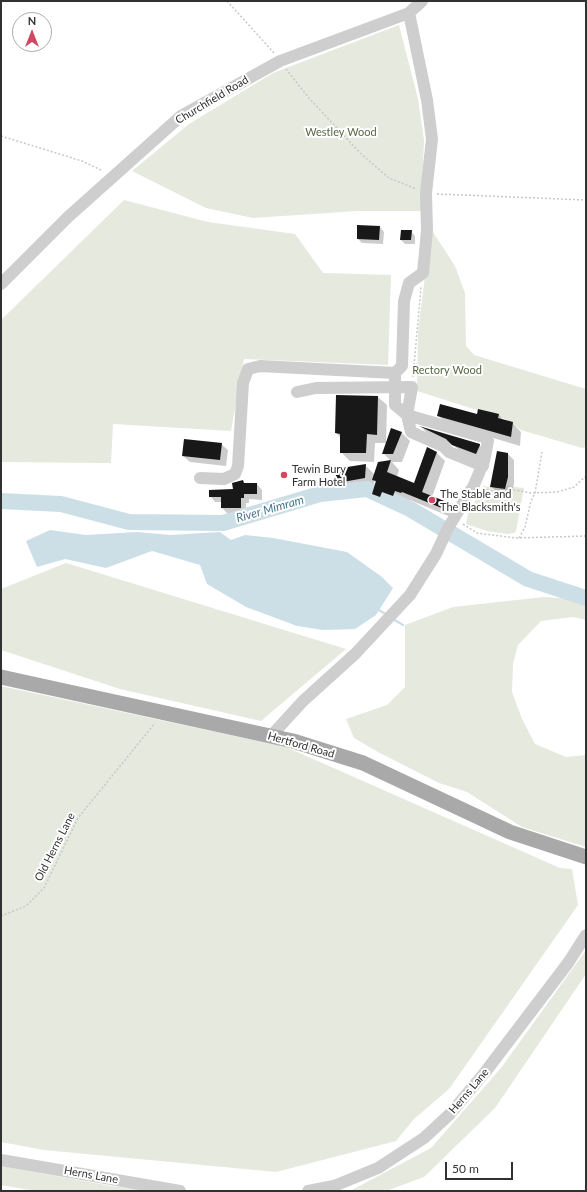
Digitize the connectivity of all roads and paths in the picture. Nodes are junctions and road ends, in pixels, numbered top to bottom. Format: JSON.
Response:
{"nodes":[{"id":1,"x":227,"y":1,"type":"edge"},
{"id":2,"x":422,"y":1,"type":"edge"},
{"id":3,"x":408,"y":12,"type":"junction"},
{"id":4,"x":280,"y":61,"type":"junction"},
{"id":5,"x":1,"y":136,"type":"edge"},
{"id":6,"x":111,"y":178,"type":"junction"},
{"id":7,"x":426,"y":193,"type":"junction"},
{"id":8,"x":586,"y":200,"type":"edge"},
{"id":9,"x":423,"y":273,"type":"junction"},
{"id":10,"x":1,"y":284,"type":"edge"},
{"id":11,"x":395,"y":373,"type":"junction"},
{"id":12,"x":412,"y":387,"type":"junction"},
{"id":13,"x":394,"y":389,"type":"junction"},
{"id":14,"x":297,"y":392,"type":"dead end"},
{"id":15,"x":407,"y":415,"type":"junction"},
{"id":16,"x":542,"y":452,"type":"dead end"},
{"id":17,"x":483,"y":466,"type":"junction"},
{"id":18,"x":586,"y":476,"type":"edge"},
{"id":19,"x":200,"y":478,"type":"dead end"},
{"id":20,"x":474,"y":485,"type":"junction"},
{"id":21,"x":535,"y":493,"type":"junction"},
{"id":22,"x":449,"y":527,"type":"junction"},
{"id":23,"x":586,"y":536,"type":"edge"},
{"id":24,"x":519,"y":538,"type":"junction"},
{"id":25,"x":1,"y":677,"type":"edge"},
{"id":26,"x":163,"y":714,"type":"junction"},
{"id":27,"x":270,"y":736,"type":"junction"},
{"id":28,"x":586,"y":857,"type":"edge"},
{"id":29,"x":1,"y":916,"type":"edge"},
{"id":30,"x":586,"y":935,"type":"edge"},
{"id":31,"x":1,"y":1160,"type":"edge"},
{"id":32,"x":180,"y":1191,"type":"edge"},
{"id":33,"x":308,"y":1191,"type":"edge"}],
"edges":[{"from":1,"to":4,"type":"path"},
{"from":2,"to":3,"type":"street","name":"Churchfield Road"},
{"from":3,"to":4,"type":"street","name":"Churchfield Road"},
{"from":3,"to":7,"type":"street"},
{"from":4,"to":6,"type":"street","name":"Churchfield Road"},
{"from":4,"to":7,"type":"path"},
{"from":5,"to":6,"type":"path"},
{"from":6,"to":10,"type":"street","name":"Churchfield Road"},
{"from":7,"to":8,"type":"path"},
{"from":7,"to":9,"type":"street"},
{"from":9,"to":11,"type":"street"},
{"from":9,"to":12,"type":"path"},
{"from":11,"to":13,"type":"street"},
{"from":11,"to":19,"type":"street"},
{"from":12,"to":13,"type":"street"},
{"from":12,"to":15,"type":"street"},
{"from":13,"to":14,"type":"street"},
{"from":13,"to":15,"type":"street"},
{"from":15,"to":17,"type":"street"},
{"from":15,"to":17,"type":"street"},
{"from":16,"to":21,"type":"path"},
{"from":17,"to":20,"type":"street"},
{"from":18,"to":21,"type":"path"},
{"from":20,"to":21,"type":"path"},
{"from":20,"to":22,"type":"street"},
{"from":21,"to":24,"type":"path"},
{"from":22,"to":24,"type":"path"},
{"from":22,"to":27,"type":"street"},
{"from":23,"to":24,"type":"path"},
{"from":25,"to":26,"type":"main road","name":"Hertford Road"},
{"from":26,"to":27,"type":"main road","name":"Hertford Road"},
{"from":26,"to":29,"type":"path","name":"Old Herns Lane"},
{"from":27,"to":28,"type":"main road","name":"Hertford Road"},
{"from":30,"to":33,"type":"street","name":"Herns Lane"},
{"from":31,"to":32,"type":"street","name":"Herns Lane"}]}
